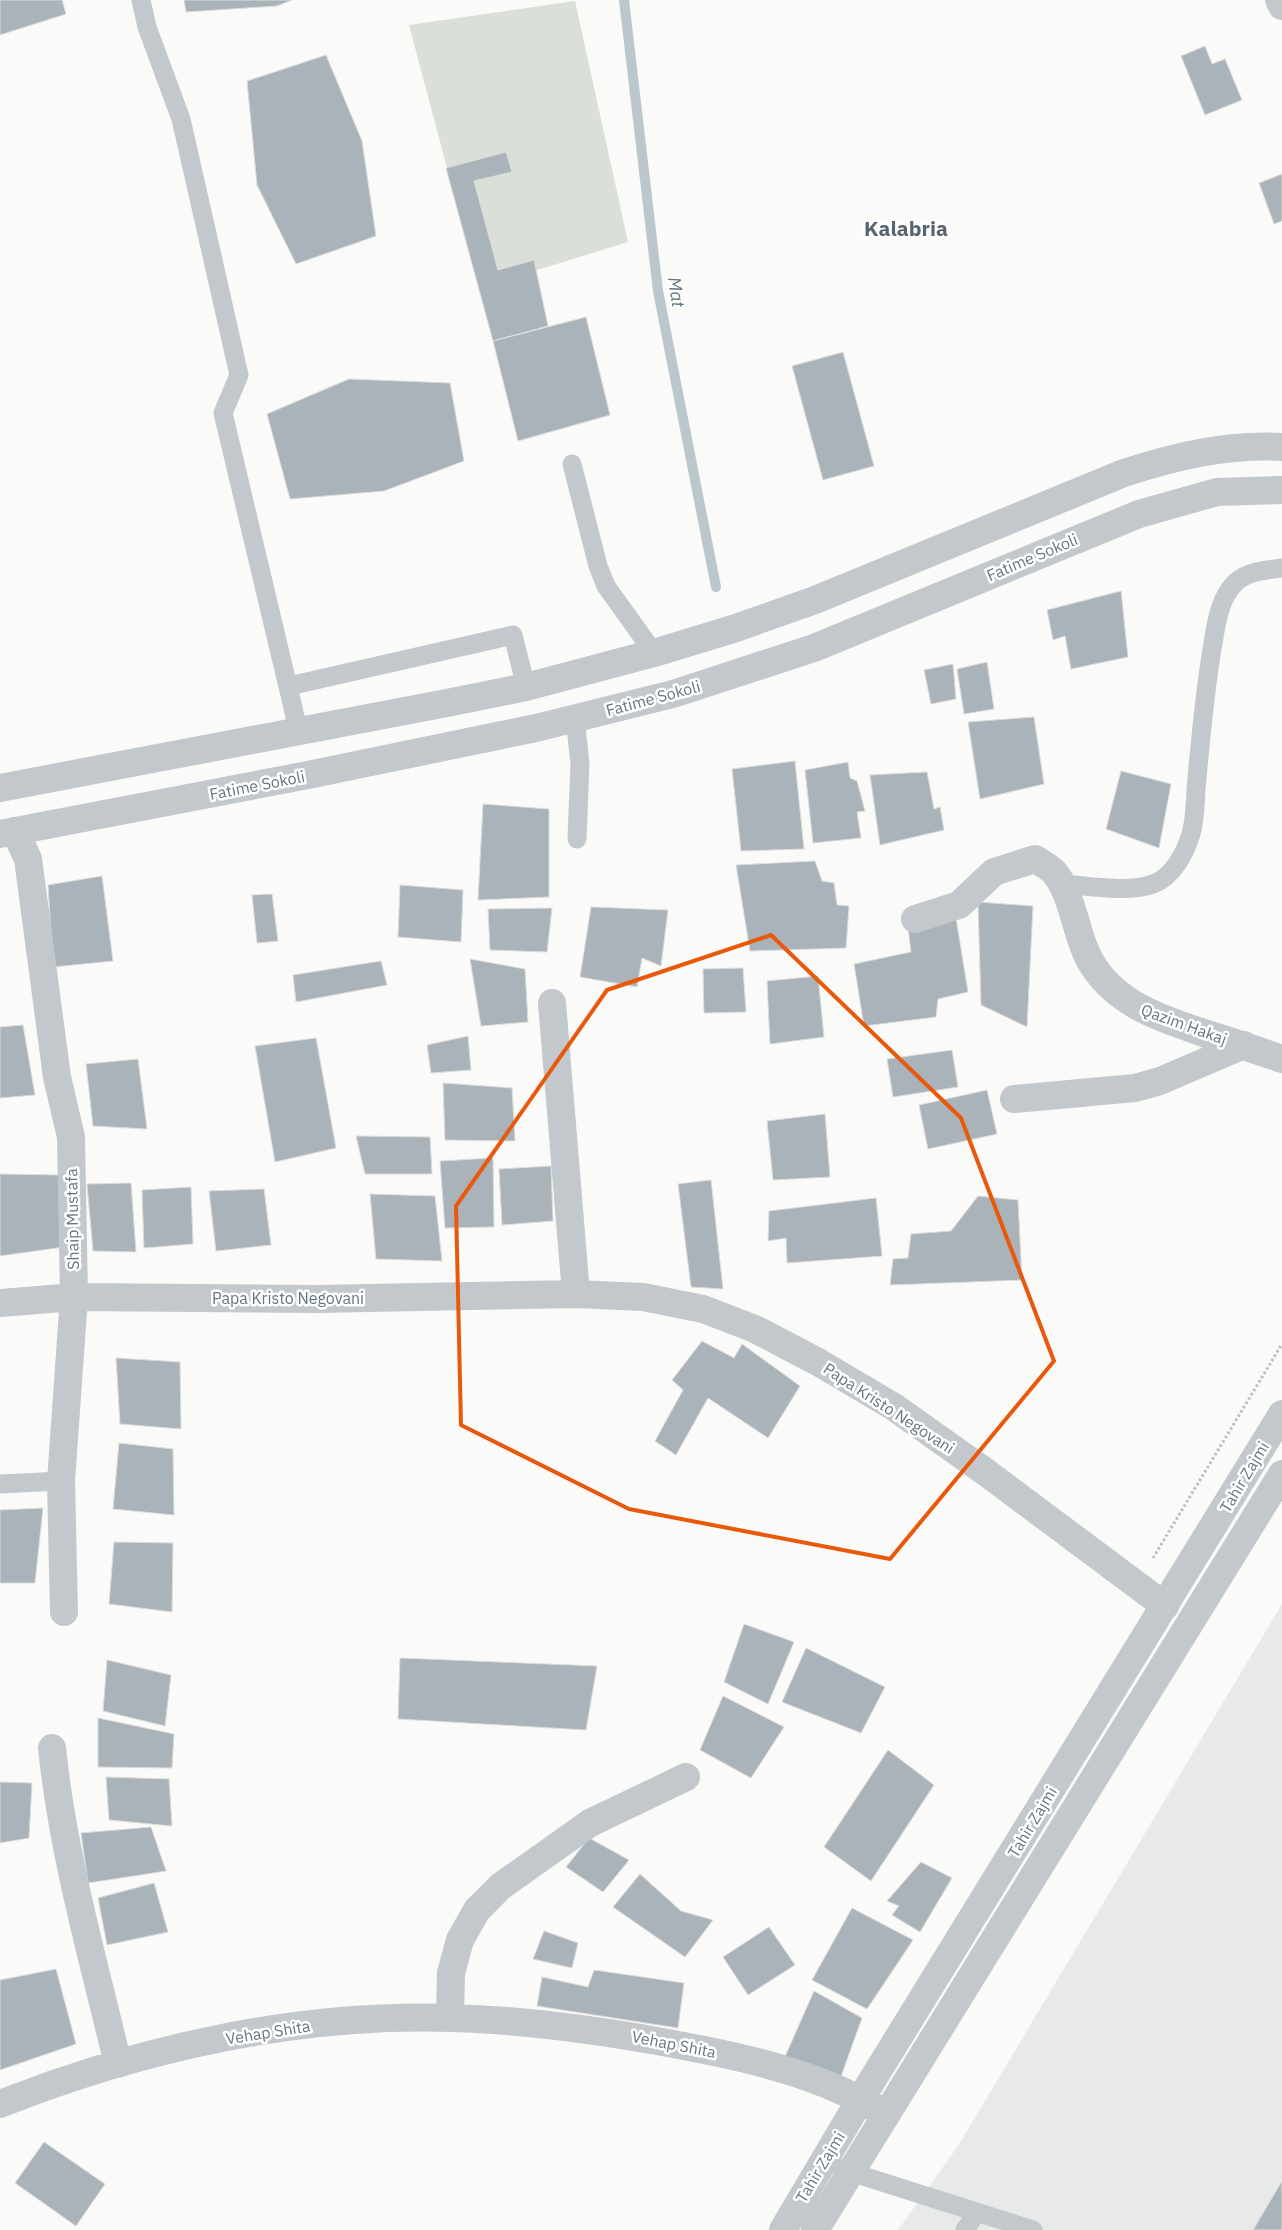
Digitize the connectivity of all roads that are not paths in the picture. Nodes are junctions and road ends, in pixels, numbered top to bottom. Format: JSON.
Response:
{"nodes":[{"id":1,"x":140,"y":0,"type":"edge"},
{"id":2,"x":1279,"y":0,"type":"edge"},
{"id":3,"x":1282,"y":6,"type":"edge"},
{"id":4,"x":1282,"y":448,"type":"edge"},
{"id":5,"x":572,"y":464,"type":"dead end"},
{"id":6,"x":1282,"y":490,"type":"edge"},
{"id":7,"x":1282,"y":568,"type":"edge"},
{"id":8,"x":654,"y":653,"type":"junction"},
{"id":9,"x":289,"y":686,"type":"junction"},
{"id":10,"x":526,"y":687,"type":"junction"},
{"id":11,"x":575,"y":718,"type":"junction"},
{"id":12,"x":299,"y":733,"type":"junction"},
{"id":13,"x":0,"y":788,"type":"edge"},
{"id":14,"x":8,"y":832,"type":"edge"},
{"id":15,"x":577,"y":839,"type":"dead end"},
{"id":16,"x":1062,"y":884,"type":"junction"},
{"id":17,"x":915,"y":919,"type":"dead end"},
{"id":18,"x":552,"y":1003,"type":"dead end"},
{"id":19,"x":1244,"y":1045,"type":"junction"},
{"id":20,"x":1282,"y":1059,"type":"edge"},
{"id":21,"x":1014,"y":1099,"type":"dead end"},
{"id":22,"x":576,"y":1294,"type":"junction"},
{"id":23,"x":74,"y":1297,"type":"junction"},
{"id":24,"x":0,"y":1304,"type":"edge"},
{"id":25,"x":1282,"y":1414,"type":"edge"},
{"id":26,"x":1282,"y":1474,"type":"edge"},
{"id":27,"x":62,"y":1482,"type":"junction"},
{"id":28,"x":0,"y":1484,"type":"edge"},
{"id":29,"x":1165,"y":1606,"type":"junction"},
{"id":30,"x":64,"y":1612,"type":"dead end"},
{"id":31,"x":52,"y":1748,"type":"dead end"},
{"id":32,"x":686,"y":1776,"type":"dead end"},
{"id":33,"x":450,"y":2018,"type":"junction"},
{"id":34,"x":118,"y":2064,"type":"junction"},
{"id":35,"x":860,"y":2100,"type":"junction"},
{"id":36,"x":0,"y":2104,"type":"edge"},
{"id":37,"x":887,"y":2114,"type":"junction"},
{"id":38,"x":822,"y":2164,"type":"junction"},
{"id":39,"x":851,"y":2172,"type":"junction"},
{"id":40,"x":977,"y":2212,"type":"junction"},
{"id":41,"x":783,"y":2230,"type":"edge"},
{"id":42,"x":815,"y":2230,"type":"edge"},
{"id":43,"x":966,"y":2230,"type":"edge"},
{"id":44,"x":1033,"y":2230,"type":"edge"}],
"edges":[{"from":1,"to":9,"type":"lane"},
{"from":2,"to":3,"type":"street"},
{"from":4,"to":8,"type":"street"},
{"from":5,"to":8,"type":"lane"},
{"from":6,"to":11,"type":"street","name":"Fatime Sokoli"},
{"from":7,"to":16,"type":"lane"},
{"from":8,"to":10,"type":"street"},
{"from":9,"to":10,"type":"lane"},
{"from":9,"to":12,"type":"lane"},
{"from":10,"to":12,"type":"street"},
{"from":11,"to":14,"type":"street","name":"Fatime Sokoli"},
{"from":11,"to":15,"type":"lane"},
{"from":12,"to":13,"type":"street"},
{"from":14,"to":23,"type":"street","name":"Shaip Mustafa"},
{"from":16,"to":17,"type":"street","name":"Qazim Hakaj"},
{"from":16,"to":19,"type":"street","name":"Qazim Hakaj"},
{"from":18,"to":22,"type":"street"},
{"from":19,"to":20,"type":"street","name":"Qazim Hakaj"},
{"from":19,"to":21,"type":"street"},
{"from":22,"to":23,"type":"street","name":"Papa Kristo Negovani"},
{"from":22,"to":29,"type":"street","name":"Papa Kristo Negovani"},
{"from":23,"to":24,"type":"street","name":"Papa Kristo Negovani"},
{"from":23,"to":27,"type":"street","name":"Shaip Mustafa"},
{"from":25,"to":29,"type":"street","name":"Tahir Zajmi"},
{"from":26,"to":37,"type":"street","name":"Tahir Zajmi"},
{"from":27,"to":28,"type":"lane"},
{"from":27,"to":30,"type":"street","name":"Shaip Mustafa"},
{"from":29,"to":35,"type":"street","name":"Tahir Zajmi"},
{"from":31,"to":34,"type":"street"},
{"from":32,"to":33,"type":"street"},
{"from":33,"to":34,"type":"street","name":"Vehap Shita"},
{"from":33,"to":35,"type":"street","name":"Vehap Shita"},
{"from":34,"to":36,"type":"street","name":"Vehap Shita"},
{"from":35,"to":37,"type":"street","name":"Vehap Shita"},
{"from":35,"to":38,"type":"street","name":"Tahir Zajmi"},
{"from":37,"to":39,"type":"street","name":"Tahir Zajmi"},
{"from":38,"to":39,"type":"lane"},
{"from":38,"to":41,"type":"street","name":"Tahir Zajmi"},
{"from":39,"to":40,"type":"lane"},
{"from":39,"to":42,"type":"street","name":"Tahir Zajmi"},
{"from":40,"to":43,"type":"lane"},
{"from":40,"to":44,"type":"lane"}]}
